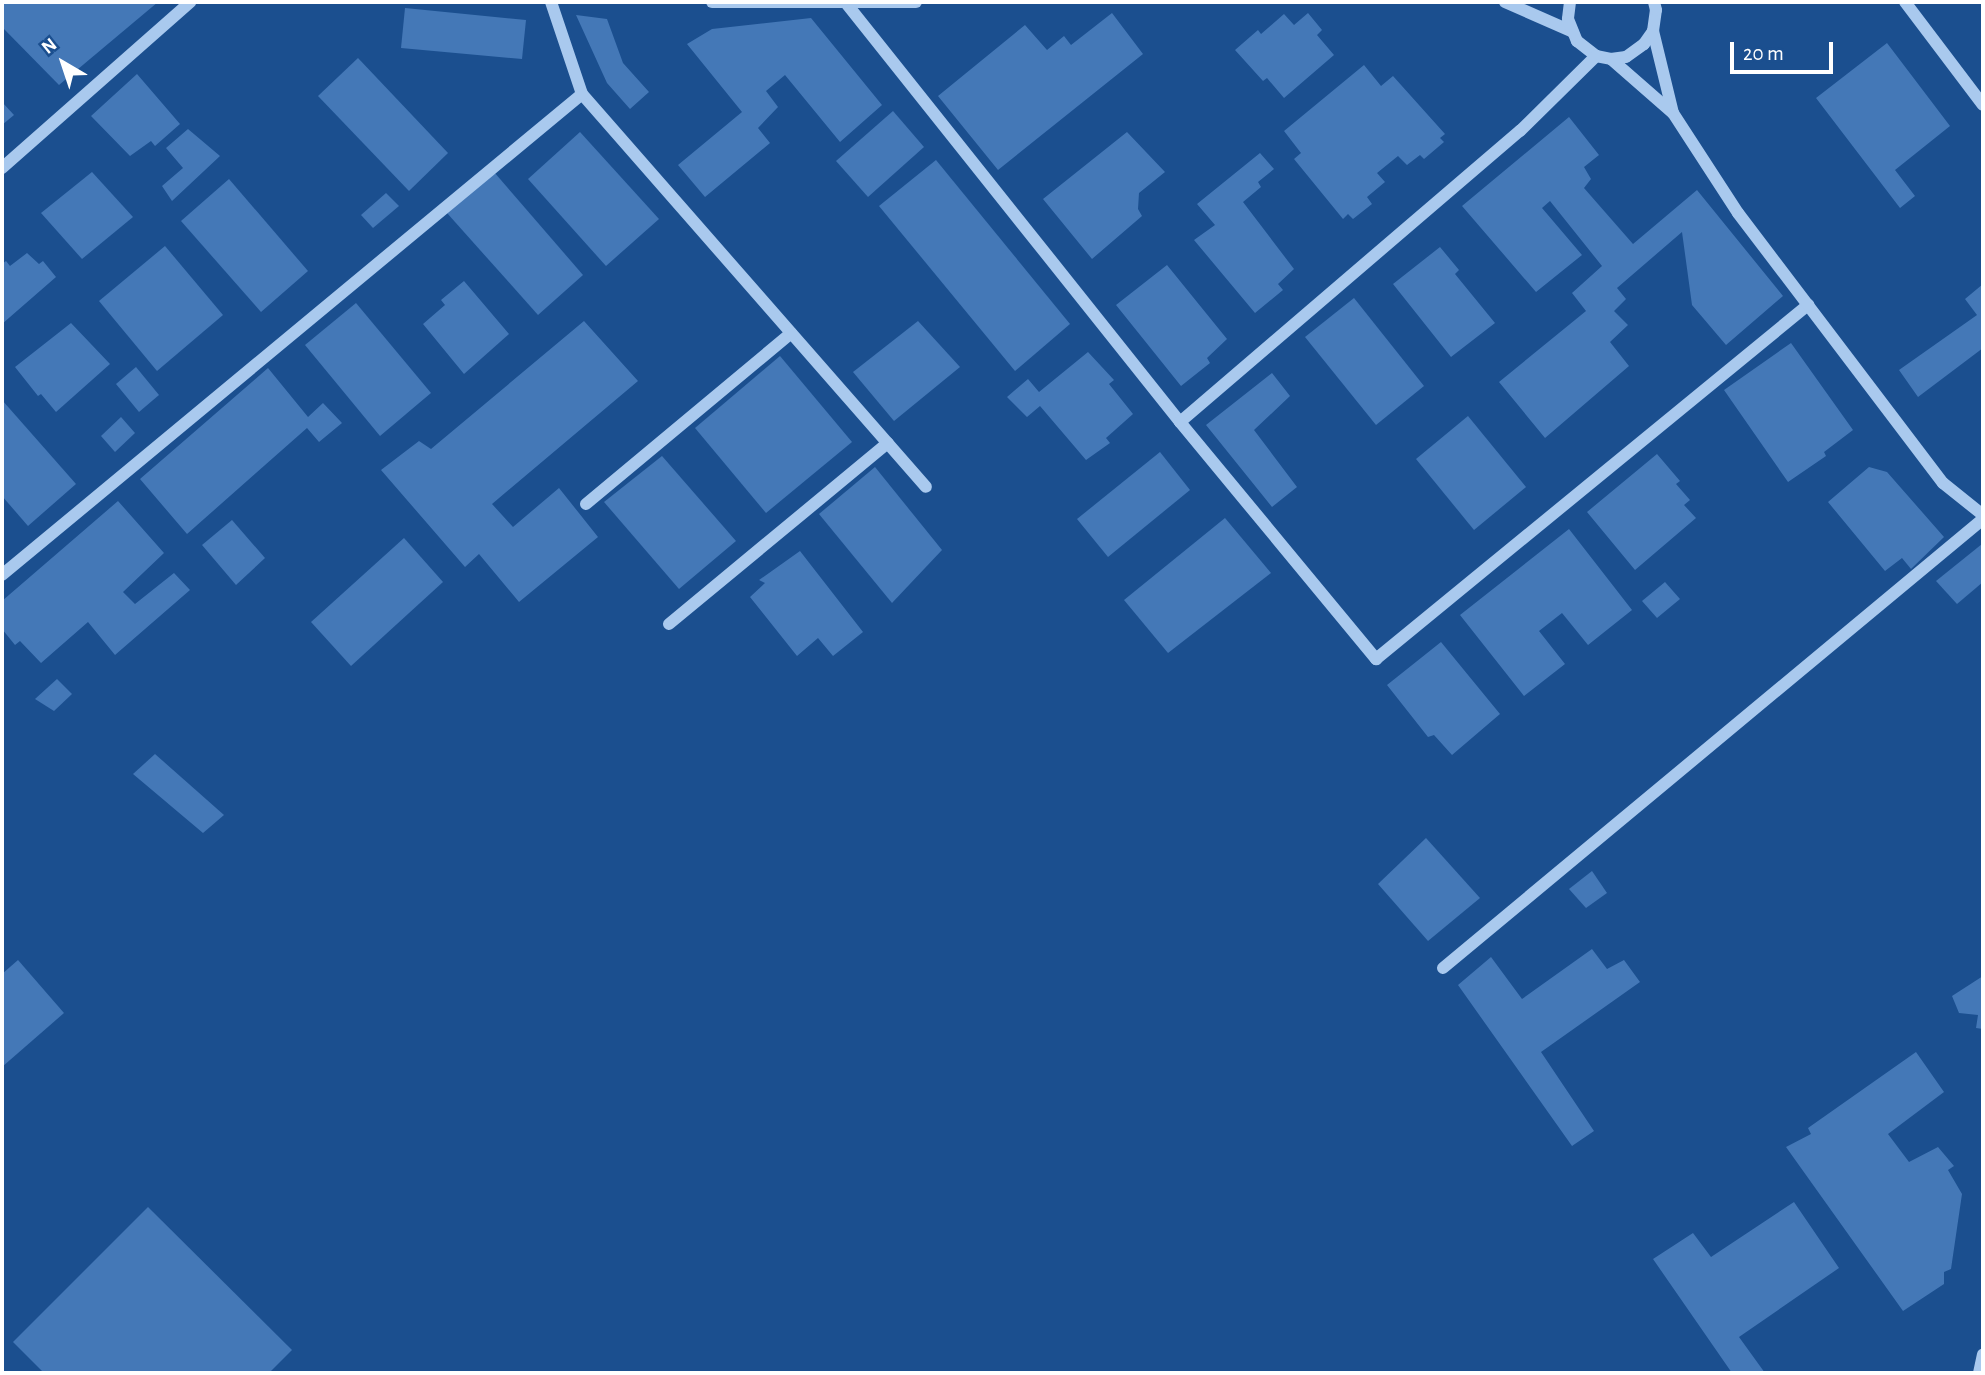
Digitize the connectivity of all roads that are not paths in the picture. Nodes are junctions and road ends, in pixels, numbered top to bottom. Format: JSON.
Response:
{"nodes":[{"id":1,"x":190,"y":2,"type":"edge"},
{"id":2,"x":551,"y":2,"type":"edge"},
{"id":3,"x":712,"y":2,"type":"edge"},
{"id":4,"x":721,"y":2,"type":"edge"},
{"id":5,"x":916,"y":2,"type":"edge"},
{"id":6,"x":1504,"y":2,"type":"edge"},
{"id":7,"x":1570,"y":2,"type":"edge"},
{"id":8,"x":1654,"y":2,"type":"edge"},
{"id":9,"x":1905,"y":2,"type":"edge"},
{"id":10,"x":846,"y":4,"type":"edge"},
{"id":11,"x":1573,"y":32,"type":"junction"},
{"id":12,"x":1653,"y":32,"type":"junction"},
{"id":13,"x":1596,"y":56,"type":"junction"},
{"id":14,"x":1611,"y":58,"type":"junction"},
{"id":15,"x":582,"y":94,"type":"junction"},
{"id":16,"x":1983,"y":105,"type":"edge"},
{"id":17,"x":1673,"y":113,"type":"junction"},
{"id":18,"x":2,"y":168,"type":"edge"},
{"id":19,"x":1808,"y":305,"type":"junction"},
{"id":20,"x":791,"y":333,"type":"junction"},
{"id":21,"x":1180,"y":422,"type":"junction"},
{"id":22,"x":888,"y":443,"type":"junction"},
{"id":23,"x":926,"y":487,"type":"dead end"},
{"id":24,"x":586,"y":504,"type":"dead end"},
{"id":25,"x":1983,"y":517,"type":"edge"},
{"id":26,"x":2,"y":575,"type":"edge"},
{"id":27,"x":669,"y":624,"type":"dead end"},
{"id":28,"x":1443,"y":968,"type":"dead end"},
{"id":29,"x":1983,"y":1354,"type":"edge"},
{"id":30,"x":1979,"y":1373,"type":"edge"}],
"edges":[{"from":1,"to":18,"type":"street"},
{"from":2,"to":15,"type":"street"},
{"from":3,"to":4,"type":"street"},
{"from":4,"to":10,"type":"street"},
{"from":5,"to":10,"type":"street"},
{"from":6,"to":11,"type":"street"},
{"from":7,"to":11,"type":"street"},
{"from":8,"to":12,"type":"street"},
{"from":9,"to":16,"type":"street"},
{"from":10,"to":21,"type":"street"},
{"from":11,"to":13,"type":"street"},
{"from":12,"to":14,"type":"street"},
{"from":12,"to":17,"type":"street"},
{"from":13,"to":14,"type":"street"},
{"from":13,"to":21,"type":"street"},
{"from":14,"to":17,"type":"street"},
{"from":15,"to":20,"type":"street"},
{"from":15,"to":26,"type":"street"},
{"from":17,"to":19,"type":"street"},
{"from":19,"to":21,"type":"street"},
{"from":19,"to":25,"type":"street"},
{"from":20,"to":22,"type":"street"},
{"from":20,"to":24,"type":"street"},
{"from":22,"to":23,"type":"street"},
{"from":22,"to":27,"type":"street"},
{"from":25,"to":28,"type":"street"},
{"from":29,"to":30,"type":"street"}]}
